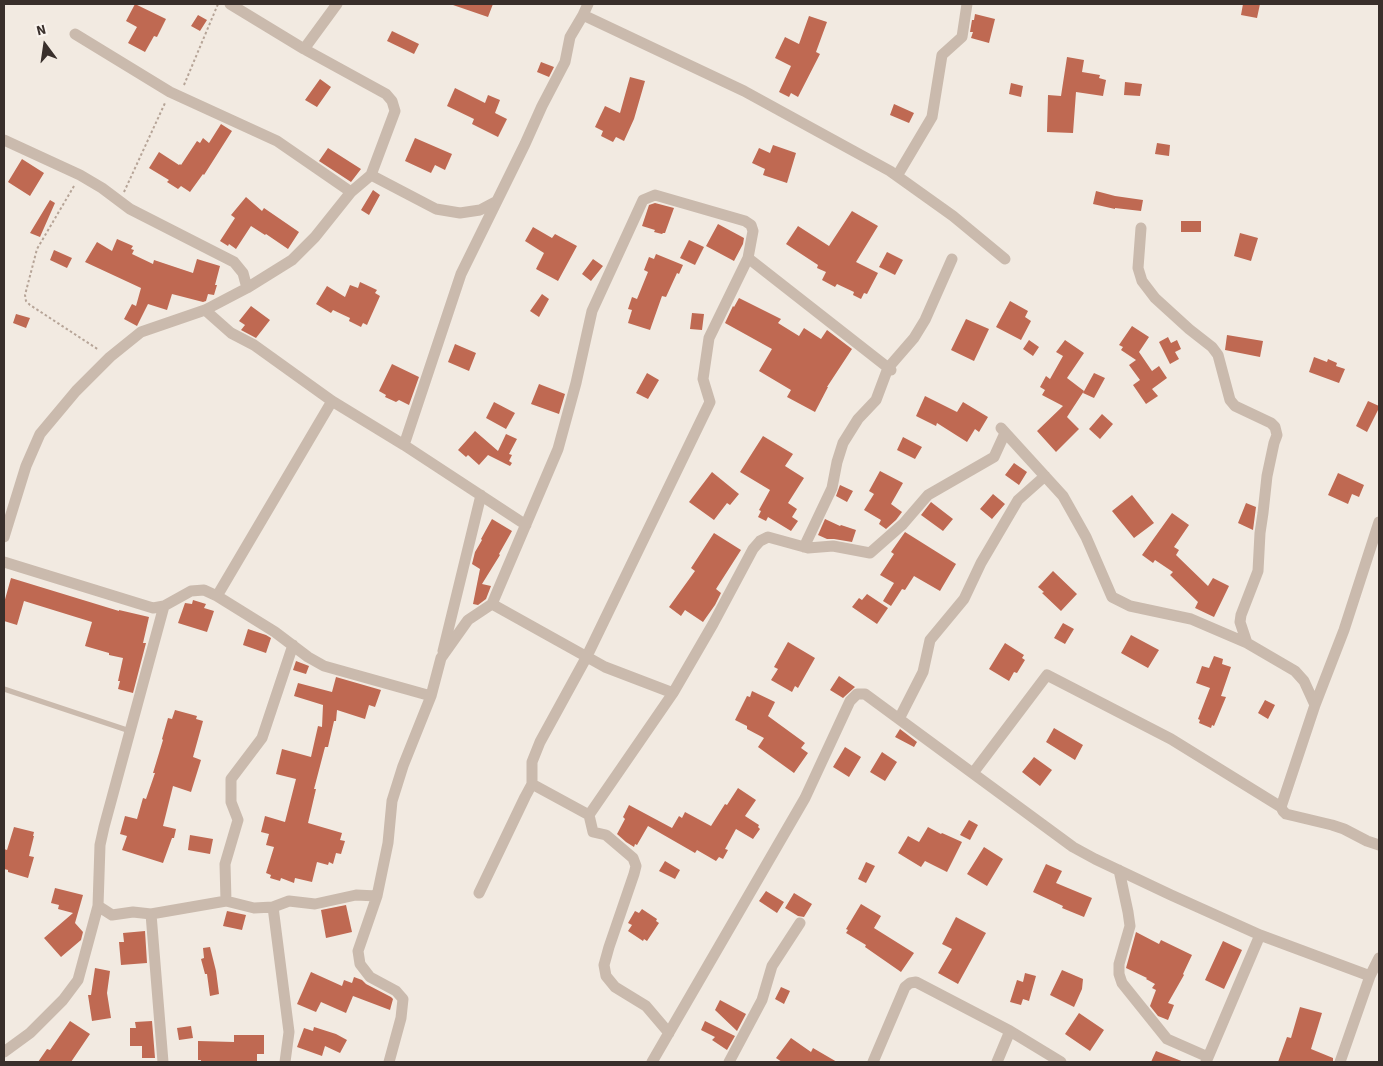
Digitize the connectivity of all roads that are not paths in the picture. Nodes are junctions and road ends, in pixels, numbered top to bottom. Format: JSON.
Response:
{"nodes":[{"id":1,"x":230,"y":4,"type":"edge"},
{"id":2,"x":338,"y":4,"type":"edge"},
{"id":3,"x":967,"y":4,"type":"edge"},
{"id":4,"x":586,"y":9,"type":"edge"},
{"id":5,"x":75,"y":34,"type":"dead end"},
{"id":6,"x":304,"y":50,"type":"junction"},
{"id":7,"x":4,"y":140,"type":"edge"},
{"id":8,"x":371,"y":175,"type":"junction"},
{"id":9,"x":897,"y":176,"type":"junction"},
{"id":10,"x":351,"y":192,"type":"junction"},
{"id":11,"x":497,"y":201,"type":"junction"},
{"id":12,"x":1141,"y":228,"type":"dead end"},
{"id":13,"x":748,"y":258,"type":"junction"},
{"id":14,"x":952,"y":259,"type":"dead end"},
{"id":15,"x":1004,"y":259,"type":"dead end"},
{"id":16,"x":247,"y":288,"type":"junction"},
{"id":17,"x":205,"y":310,"type":"junction"},
{"id":18,"x":889,"y":369,"type":"junction"},
{"id":19,"x":332,"y":401,"type":"junction"},
{"id":20,"x":404,"y":445,"type":"junction"},
{"id":21,"x":1045,"y":476,"type":"junction"},
{"id":22,"x":481,"y":495,"type":"junction"},
{"id":23,"x":1379,"y":522,"type":"edge"},
{"id":24,"x":526,"y":525,"type":"junction"},
{"id":25,"x":4,"y":536,"type":"edge"},
{"id":26,"x":804,"y":547,"type":"junction"},
{"id":27,"x":4,"y":562,"type":"edge"},
{"id":28,"x":217,"y":596,"type":"junction"},
{"id":29,"x":492,"y":604,"type":"junction"},
{"id":30,"x":164,"y":606,"type":"junction"},
{"id":31,"x":1247,"y":643,"type":"junction"},
{"id":32,"x":293,"y":645,"type":"junction"},
{"id":33,"x":441,"y":658,"type":"junction"},
{"id":34,"x":586,"y":658,"type":"junction"},
{"id":35,"x":4,"y":689,"type":"edge"},
{"id":36,"x":673,"y":693,"type":"junction"},
{"id":37,"x":432,"y":696,"type":"junction"},
{"id":38,"x":1315,"y":705,"type":"junction"},
{"id":39,"x":899,"y":719,"type":"junction"},
{"id":40,"x":130,"y":731,"type":"junction"},
{"id":41,"x":973,"y":773,"type":"junction"},
{"id":42,"x":532,"y":784,"type":"junction"},
{"id":43,"x":1281,"y":807,"type":"junction"},
{"id":44,"x":589,"y":815,"type":"junction"},
{"id":45,"x":1379,"y":846,"type":"edge"},
{"id":46,"x":1119,"y":870,"type":"junction"},
{"id":47,"x":480,"y":893,"type":"dead end"},
{"id":48,"x":377,"y":896,"type":"junction"},
{"id":49,"x":226,"y":901,"type":"junction"},
{"id":50,"x":98,"y":906,"type":"junction"},
{"id":51,"x":273,"y":907,"type":"junction"},
{"id":52,"x":151,"y":914,"type":"junction"},
{"id":53,"x":800,"y":923,"type":"dead end"},
{"id":54,"x":1260,"y":935,"type":"junction"},
{"id":55,"x":1379,"y":958,"type":"edge"},
{"id":56,"x":1370,"y":976,"type":"junction"},
{"id":57,"x":1010,"y":1032,"type":"junction"},
{"id":58,"x":669,"y":1033,"type":"junction"},
{"id":59,"x":4,"y":1052,"type":"edge"},
{"id":60,"x":1207,"y":1060,"type":"edge"},
{"id":61,"x":163,"y":1062,"type":"edge"},
{"id":62,"x":285,"y":1062,"type":"edge"},
{"id":63,"x":388,"y":1062,"type":"edge"},
{"id":64,"x":654,"y":1062,"type":"edge"},
{"id":65,"x":729,"y":1062,"type":"edge"},
{"id":66,"x":873,"y":1062,"type":"edge"},
{"id":67,"x":997,"y":1062,"type":"edge"},
{"id":68,"x":1061,"y":1062,"type":"edge"},
{"id":69,"x":1340,"y":1062,"type":"edge"}],
"edges":[{"from":1,"to":6,"type":"street"},
{"from":2,"to":6,"type":"street"},
{"from":3,"to":9,"type":"street"},
{"from":4,"to":9,"type":"street"},
{"from":4,"to":11,"type":"street"},
{"from":5,"to":10,"type":"street"},
{"from":6,"to":8,"type":"street"},
{"from":7,"to":16,"type":"street"},
{"from":8,"to":10,"type":"street"},
{"from":8,"to":11,"type":"street"},
{"from":9,"to":15,"type":"street"},
{"from":10,"to":16,"type":"street"},
{"from":11,"to":20,"type":"street"},
{"from":12,"to":31,"type":"street"},
{"from":13,"to":18,"type":"street"},
{"from":13,"to":24,"type":"street"},
{"from":13,"to":34,"type":"street"},
{"from":14,"to":18,"type":"street"},
{"from":16,"to":17,"type":"street"},
{"from":17,"to":19,"type":"street"},
{"from":17,"to":25,"type":"street"},
{"from":18,"to":26,"type":"street"},
{"from":19,"to":20,"type":"street"},
{"from":19,"to":28,"type":"street"},
{"from":20,"to":22,"type":"street"},
{"from":21,"to":26,"type":"street"},
{"from":21,"to":31,"type":"street"},
{"from":21,"to":39,"type":"street"},
{"from":22,"to":24,"type":"street"},
{"from":22,"to":33,"type":"street"},
{"from":23,"to":38,"type":"street"},
{"from":24,"to":29,"type":"street"},
{"from":26,"to":36,"type":"street"},
{"from":27,"to":30,"type":"street"},
{"from":28,"to":30,"type":"street"},
{"from":28,"to":32,"type":"street"},
{"from":29,"to":33,"type":"street"},
{"from":29,"to":34,"type":"street"},
{"from":30,"to":40,"type":"street"},
{"from":31,"to":38,"type":"street"},
{"from":32,"to":37,"type":"street"},
{"from":32,"to":49,"type":"street"},
{"from":33,"to":37,"type":"street"},
{"from":34,"to":36,"type":"street"},
{"from":34,"to":42,"type":"street"},
{"from":35,"to":40,"type":"lane"},
{"from":36,"to":44,"type":"street"},
{"from":37,"to":48,"type":"street"},
{"from":38,"to":43,"type":"street"},
{"from":39,"to":41,"type":"street"},
{"from":39,"to":58,"type":"street"},
{"from":40,"to":50,"type":"street"},
{"from":41,"to":43,"type":"street"},
{"from":41,"to":46,"type":"street"},
{"from":42,"to":44,"type":"street"},
{"from":42,"to":47,"type":"street"},
{"from":43,"to":45,"type":"street"},
{"from":44,"to":58,"type":"street"},
{"from":46,"to":54,"type":"street"},
{"from":46,"to":60,"type":"street"},
{"from":48,"to":51,"type":"street"},
{"from":48,"to":63,"type":"street"},
{"from":49,"to":51,"type":"street"},
{"from":49,"to":52,"type":"street"},
{"from":50,"to":52,"type":"street"},
{"from":50,"to":59,"type":"street"},
{"from":51,"to":62,"type":"street"},
{"from":52,"to":61,"type":"street"},
{"from":53,"to":65,"type":"street"},
{"from":54,"to":56,"type":"street"},
{"from":54,"to":60,"type":"street"},
{"from":55,"to":56,"type":"street"},
{"from":56,"to":69,"type":"street"},
{"from":57,"to":66,"type":"street"},
{"from":57,"to":67,"type":"street"},
{"from":57,"to":68,"type":"street"},
{"from":58,"to":64,"type":"street"}]}
